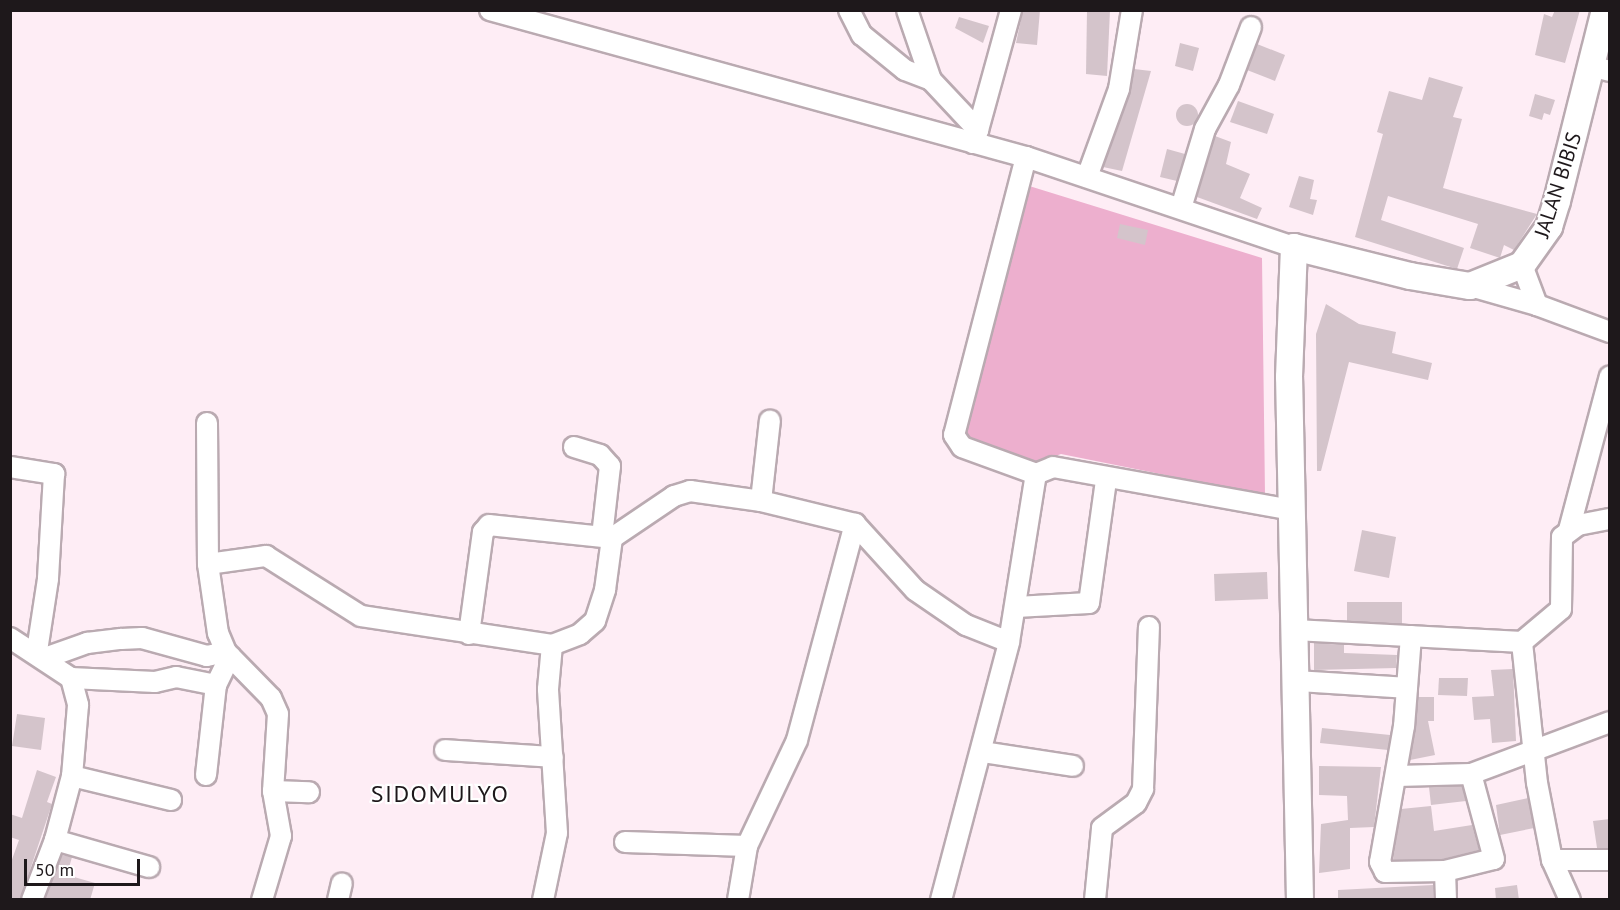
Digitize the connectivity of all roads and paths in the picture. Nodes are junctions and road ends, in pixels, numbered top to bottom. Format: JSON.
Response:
{"nodes":[{"id":1,"x":490,"y":10,"type":"edge"},
{"id":2,"x":849,"y":10,"type":"edge"},
{"id":3,"x":907,"y":10,"type":"edge"},
{"id":4,"x":1011,"y":10,"type":"edge"},
{"id":5,"x":1132,"y":10,"type":"edge"},
{"id":6,"x":1605,"y":10,"type":"edge"},
{"id":7,"x":1251,"y":27,"type":"dead end"},
{"id":8,"x":1602,"y":69,"type":"edge"},
{"id":9,"x":931,"y":80,"type":"junction"},
{"id":10,"x":975,"y":136,"type":"junction"},
{"id":11,"x":1026,"y":157,"type":"junction"},
{"id":12,"x":1087,"y":177,"type":"junction"},
{"id":13,"x":1181,"y":208,"type":"junction"},
{"id":14,"x":1294,"y":247,"type":"junction"},
{"id":15,"x":1522,"y":265,"type":"junction"},
{"id":16,"x":1470,"y":286,"type":"junction"},
{"id":17,"x":1538,"y":305,"type":"junction"},
{"id":18,"x":1610,"y":332,"type":"edge"},
{"id":19,"x":1610,"y":376,"type":"edge"},
{"id":20,"x":770,"y":420,"type":"dead end"},
{"id":21,"x":207,"y":423,"type":"dead end"},
{"id":22,"x":574,"y":447,"type":"dead end"},
{"id":23,"x":10,"y":467,"type":"edge"},
{"id":24,"x":1036,"y":474,"type":"junction"},
{"id":25,"x":1106,"y":480,"type":"junction"},
{"id":26,"x":761,"y":501,"type":"junction"},
{"id":27,"x":1293,"y":510,"type":"junction"},
{"id":28,"x":1610,"y":519,"type":"edge"},
{"id":29,"x":855,"y":524,"type":"junction"},
{"id":30,"x":1569,"y":530,"type":"junction"},
{"id":31,"x":607,"y":537,"type":"junction"},
{"id":32,"x":208,"y":564,"type":"junction"},
{"id":33,"x":1016,"y":606,"type":"junction"},
{"id":34,"x":1149,"y":627,"type":"dead end"},
{"id":35,"x":1295,"y":630,"type":"junction"},
{"id":36,"x":469,"y":634,"type":"junction"},
{"id":37,"x":1411,"y":636,"type":"junction"},
{"id":38,"x":10,"y":638,"type":"edge"},
{"id":39,"x":1009,"y":642,"type":"junction"},
{"id":40,"x":1522,"y":642,"type":"junction"},
{"id":41,"x":552,"y":645,"type":"junction"},
{"id":42,"x":228,"y":654,"type":"junction"},
{"id":43,"x":41,"y":655,"type":"junction"},
{"id":44,"x":71,"y":678,"type":"junction"},
{"id":45,"x":1297,"y":681,"type":"junction"},
{"id":46,"x":216,"y":686,"type":"junction"},
{"id":47,"x":1407,"y":688,"type":"junction"},
{"id":48,"x":1610,"y":722,"type":"edge"},
{"id":49,"x":445,"y":750,"type":"dead end"},
{"id":50,"x":982,"y":753,"type":"junction"},
{"id":51,"x":1532,"y":753,"type":"junction"},
{"id":52,"x":553,"y":757,"type":"junction"},
{"id":53,"x":1073,"y":766,"type":"dead end"},
{"id":54,"x":1471,"y":774,"type":"junction"},
{"id":55,"x":206,"y":775,"type":"dead end"},
{"id":56,"x":72,"y":776,"type":"junction"},
{"id":57,"x":1397,"y":776,"type":"junction"},
{"id":58,"x":273,"y":790,"type":"junction"},
{"id":59,"x":309,"y":792,"type":"dead end"},
{"id":60,"x":171,"y":800,"type":"dead end"},
{"id":61,"x":55,"y":840,"type":"junction"},
{"id":62,"x":625,"y":842,"type":"dead end"},
{"id":63,"x":747,"y":846,"type":"junction"},
{"id":64,"x":1552,"y":860,"type":"junction"},
{"id":65,"x":1610,"y":860,"type":"edge"},
{"id":66,"x":149,"y":867,"type":"dead end"},
{"id":67,"x":1445,"y":871,"type":"junction"},
{"id":68,"x":32,"y":900,"type":"edge"},
{"id":69,"x":262,"y":900,"type":"edge"},
{"id":70,"x":543,"y":900,"type":"edge"},
{"id":71,"x":738,"y":900,"type":"edge"},
{"id":72,"x":941,"y":900,"type":"edge"},
{"id":73,"x":1095,"y":900,"type":"edge"},
{"id":74,"x":1300,"y":900,"type":"edge"},
{"id":75,"x":1446,"y":900,"type":"edge"},
{"id":76,"x":1570,"y":900,"type":"edge"}],
"edges":[{"from":1,"to":10,"type":"street"},
{"from":2,"to":9,"type":"street"},
{"from":3,"to":9,"type":"street"},
{"from":4,"to":10,"type":"street"},
{"from":5,"to":12,"type":"street"},
{"from":6,"to":8,"type":"main road","name":"JALAN BIBIS"},
{"from":7,"to":13,"type":"street"},
{"from":8,"to":15,"type":"main road","name":"JALAN BIBIS"},
{"from":9,"to":10,"type":"street"},
{"from":10,"to":11,"type":"street"},
{"from":11,"to":12,"type":"street"},
{"from":11,"to":24,"type":"street"},
{"from":12,"to":13,"type":"street"},
{"from":13,"to":14,"type":"street"},
{"from":14,"to":16,"type":"main road"},
{"from":14,"to":27,"type":"main road"},
{"from":15,"to":16,"type":"main road"},
{"from":15,"to":17,"type":"street"},
{"from":16,"to":17,"type":"street"},
{"from":17,"to":18,"type":"street"},
{"from":19,"to":30,"type":"street"},
{"from":20,"to":26,"type":"street"},
{"from":21,"to":32,"type":"street"},
{"from":22,"to":31,"type":"street"},
{"from":23,"to":43,"type":"street"},
{"from":24,"to":25,"type":"street"},
{"from":24,"to":33,"type":"street"},
{"from":25,"to":27,"type":"street"},
{"from":25,"to":33,"type":"street"},
{"from":26,"to":29,"type":"street"},
{"from":26,"to":31,"type":"street"},
{"from":27,"to":35,"type":"main road"},
{"from":28,"to":30,"type":"street"},
{"from":29,"to":39,"type":"street"},
{"from":29,"to":63,"type":"street"},
{"from":30,"to":40,"type":"street"},
{"from":31,"to":36,"type":"street"},
{"from":31,"to":41,"type":"street"},
{"from":32,"to":36,"type":"street"},
{"from":32,"to":42,"type":"street"},
{"from":33,"to":39,"type":"street"},
{"from":34,"to":73,"type":"street"},
{"from":35,"to":37,"type":"street"},
{"from":35,"to":45,"type":"main road"},
{"from":36,"to":41,"type":"street"},
{"from":37,"to":40,"type":"street"},
{"from":37,"to":47,"type":"street"},
{"from":38,"to":43,"type":"street"},
{"from":39,"to":50,"type":"street"},
{"from":40,"to":51,"type":"street"},
{"from":41,"to":52,"type":"street"},
{"from":42,"to":43,"type":"street"},
{"from":42,"to":46,"type":"street"},
{"from":42,"to":58,"type":"street"},
{"from":43,"to":44,"type":"street"},
{"from":44,"to":46,"type":"street"},
{"from":44,"to":56,"type":"street"},
{"from":45,"to":47,"type":"street"},
{"from":45,"to":74,"type":"main road"},
{"from":46,"to":55,"type":"street"},
{"from":47,"to":57,"type":"street"},
{"from":48,"to":51,"type":"street"},
{"from":49,"to":52,"type":"street"},
{"from":50,"to":53,"type":"street"},
{"from":50,"to":72,"type":"street"},
{"from":51,"to":54,"type":"street"},
{"from":51,"to":64,"type":"street"},
{"from":52,"to":70,"type":"street"},
{"from":54,"to":57,"type":"street"},
{"from":54,"to":67,"type":"street"},
{"from":56,"to":60,"type":"street"},
{"from":56,"to":61,"type":"street"},
{"from":57,"to":67,"type":"street"},
{"from":58,"to":59,"type":"street"},
{"from":58,"to":69,"type":"street"},
{"from":61,"to":66,"type":"street"},
{"from":61,"to":68,"type":"street"},
{"from":62,"to":63,"type":"street"},
{"from":63,"to":71,"type":"street"},
{"from":64,"to":65,"type":"street"},
{"from":64,"to":76,"type":"street"},
{"from":67,"to":75,"type":"street"}]}
